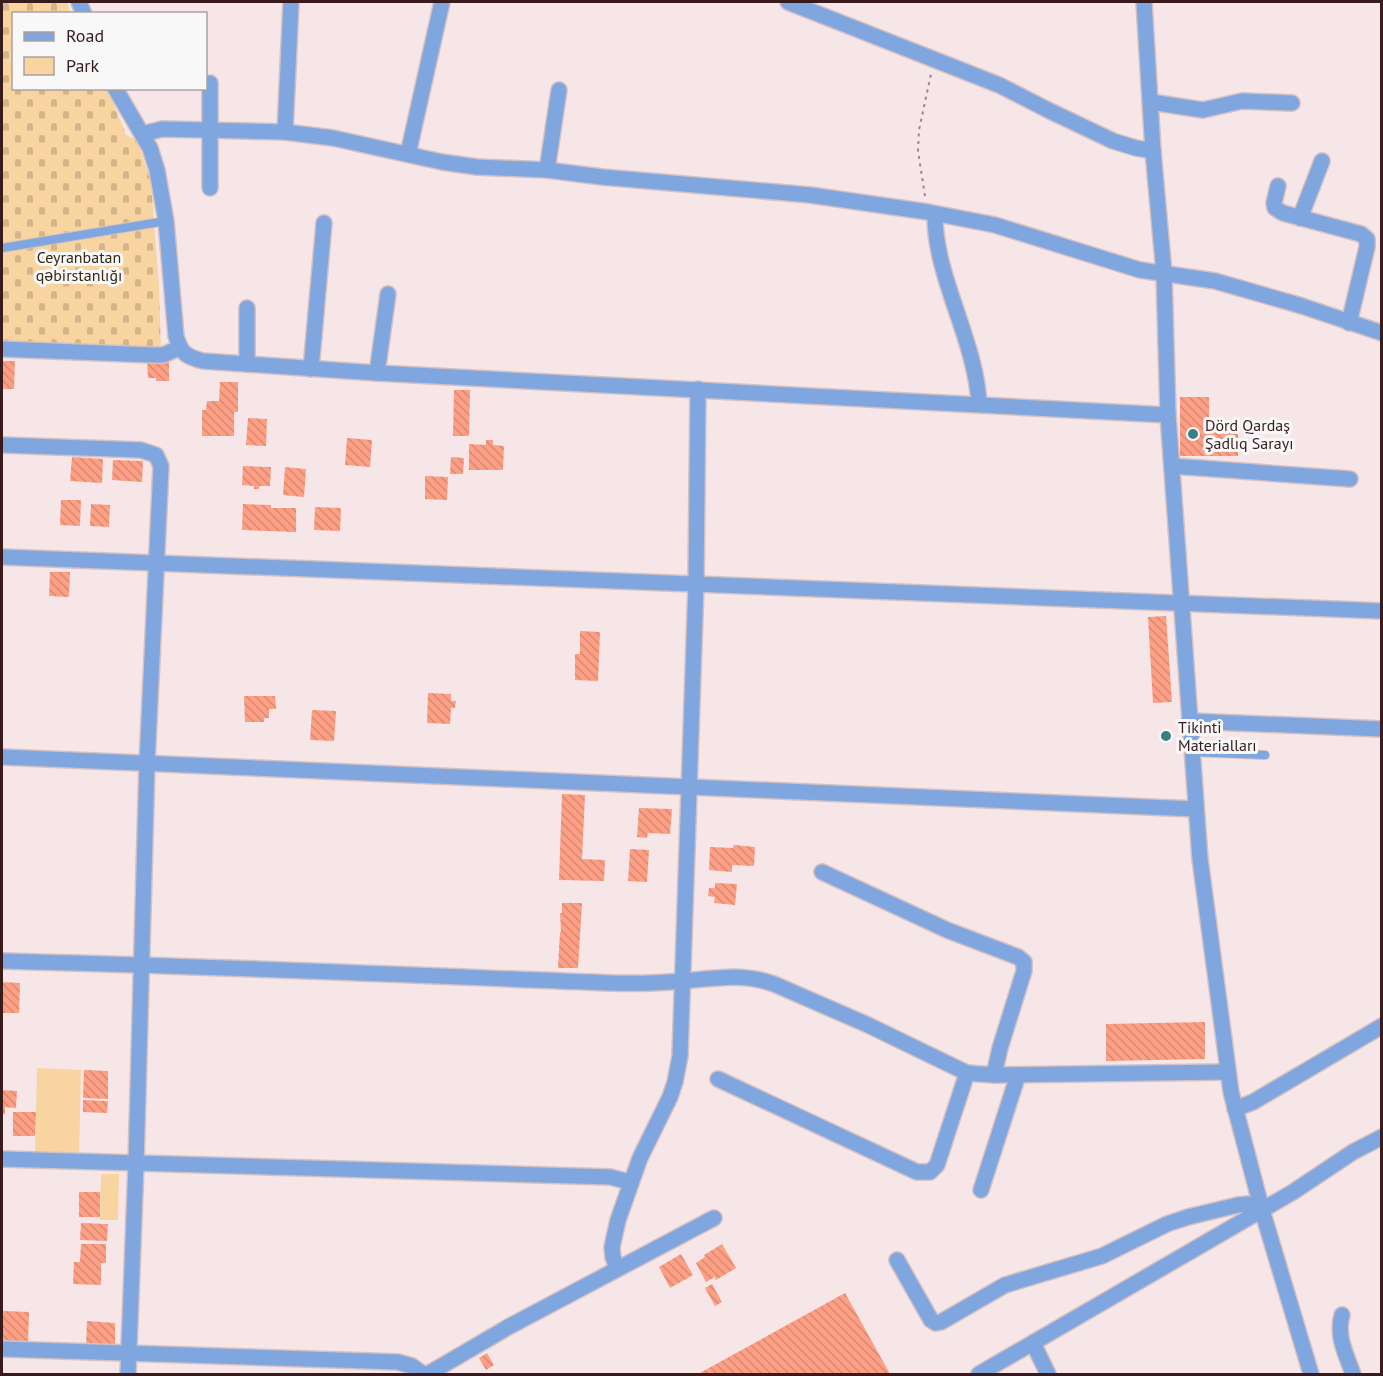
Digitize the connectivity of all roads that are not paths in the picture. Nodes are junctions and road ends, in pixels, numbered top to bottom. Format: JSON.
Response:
{"nodes":[{"id":1,"x":291,"y":2,"type":"edge"},
{"id":2,"x":442,"y":2,"type":"edge"},
{"id":3,"x":788,"y":2,"type":"edge"},
{"id":4,"x":1133,"y":2,"type":"edge"},
{"id":5,"x":1144,"y":2,"type":"edge"},
{"id":6,"x":210,"y":83,"type":"dead end"},
{"id":7,"x":116,"y":90,"type":"edge"},
{"id":8,"x":559,"y":90,"type":"dead end"},
{"id":9,"x":1152,"y":102,"type":"junction"},
{"id":10,"x":1292,"y":103,"type":"dead end"},
{"id":11,"x":210,"y":130,"type":"junction"},
{"id":12,"x":285,"y":132,"type":"junction"},
{"id":13,"x":142,"y":134,"type":"junction"},
{"id":14,"x":1153,"y":151,"type":"junction"},
{"id":15,"x":408,"y":154,"type":"junction"},
{"id":16,"x":1322,"y":161,"type":"dead end"},
{"id":17,"x":547,"y":170,"type":"junction"},
{"id":18,"x":1278,"y":186,"type":"dead end"},
{"id":19,"x":210,"y":188,"type":"dead end"},
{"id":20,"x":931,"y":213,"type":"junction"},
{"id":21,"x":1300,"y":218,"type":"junction"},
{"id":22,"x":166,"y":221,"type":"junction"},
{"id":23,"x":324,"y":223,"type":"dead end"},
{"id":24,"x":2,"y":248,"type":"edge"},
{"id":25,"x":1164,"y":273,"type":"junction"},
{"id":26,"x":388,"y":294,"type":"dead end"},
{"id":27,"x":248,"y":308,"type":"dead end"},
{"id":28,"x":1349,"y":323,"type":"junction"},
{"id":29,"x":1382,"y":333,"type":"edge"},
{"id":30,"x":179,"y":348,"type":"junction"},
{"id":31,"x":2,"y":349,"type":"edge"},
{"id":32,"x":247,"y":364,"type":"junction"},
{"id":33,"x":311,"y":369,"type":"junction"},
{"id":34,"x":377,"y":373,"type":"junction"},
{"id":35,"x":698,"y":389,"type":"junction"},
{"id":36,"x":979,"y":404,"type":"junction"},
{"id":37,"x":1168,"y":414,"type":"junction"},
{"id":38,"x":2,"y":445,"type":"edge"},
{"id":39,"x":1172,"y":465,"type":"junction"},
{"id":40,"x":1350,"y":479,"type":"dead end"},
{"id":41,"x":2,"y":557,"type":"edge"},
{"id":42,"x":156,"y":563,"type":"junction"},
{"id":43,"x":696,"y":584,"type":"junction"},
{"id":44,"x":1183,"y":604,"type":"junction"},
{"id":45,"x":1382,"y":611,"type":"edge"},
{"id":46,"x":1189,"y":721,"type":"junction"},
{"id":47,"x":1382,"y":729,"type":"edge"},
{"id":48,"x":1191,"y":752,"type":"junction"},
{"id":49,"x":1265,"y":755,"type":"dead end"},
{"id":50,"x":2,"y":757,"type":"edge"},
{"id":51,"x":147,"y":764,"type":"junction"},
{"id":52,"x":688,"y":787,"type":"junction"},
{"id":53,"x":1195,"y":808,"type":"junction"},
{"id":54,"x":822,"y":872,"type":"dead end"},
{"id":55,"x":2,"y":961,"type":"edge"},
{"id":56,"x":141,"y":964,"type":"junction"},
{"id":57,"x":684,"y":981,"type":"junction"},
{"id":58,"x":1382,"y":1026,"type":"edge"},
{"id":59,"x":1227,"y":1072,"type":"junction"},
{"id":60,"x":967,"y":1073,"type":"junction"},
{"id":61,"x":994,"y":1075,"type":"junction"},
{"id":62,"x":1018,"y":1075,"type":"junction"},
{"id":63,"x":718,"y":1079,"type":"dead end"},
{"id":64,"x":1235,"y":1109,"type":"junction"},
{"id":65,"x":1382,"y":1137,"type":"edge"},
{"id":66,"x":2,"y":1159,"type":"edge"},
{"id":67,"x":136,"y":1164,"type":"junction"},
{"id":68,"x":630,"y":1182,"type":"junction"},
{"id":69,"x":981,"y":1190,"type":"dead end"},
{"id":70,"x":1262,"y":1209,"type":"junction"},
{"id":71,"x":714,"y":1218,"type":"dead end"},
{"id":72,"x":897,"y":1260,"type":"dead end"},
{"id":73,"x":617,"y":1269,"type":"junction"},
{"id":74,"x":1342,"y":1315,"type":"dead end"},
{"id":75,"x":1033,"y":1343,"type":"junction"},
{"id":76,"x":2,"y":1349,"type":"edge"},
{"id":77,"x":128,"y":1354,"type":"junction"},
{"id":78,"x":128,"y":1374,"type":"edge"},
{"id":79,"x":423,"y":1374,"type":"edge"},
{"id":80,"x":428,"y":1374,"type":"edge"},
{"id":81,"x":979,"y":1374,"type":"edge"},
{"id":82,"x":1048,"y":1374,"type":"edge"},
{"id":83,"x":1307,"y":1374,"type":"edge"},
{"id":84,"x":1353,"y":1374,"type":"edge"}],
"edges":[{"from":1,"to":12,"type":"street"},
{"from":2,"to":15,"type":"street"},
{"from":3,"to":14,"type":"street"},
{"from":4,"to":5,"type":"street"},
{"from":5,"to":9,"type":"street"},
{"from":6,"to":11,"type":"street"},
{"from":7,"to":13,"type":"street"},
{"from":8,"to":17,"type":"street"},
{"from":9,"to":10,"type":"street"},
{"from":9,"to":14,"type":"street"},
{"from":11,"to":12,"type":"street"},
{"from":11,"to":13,"type":"street"},
{"from":11,"to":19,"type":"street"},
{"from":12,"to":15,"type":"street"},
{"from":13,"to":22,"type":"street"},
{"from":14,"to":25,"type":"street"},
{"from":15,"to":17,"type":"street"},
{"from":16,"to":21,"type":"street"},
{"from":17,"to":20,"type":"street"},
{"from":18,"to":21,"type":"street"},
{"from":20,"to":25,"type":"street"},
{"from":20,"to":36,"type":"street"},
{"from":21,"to":28,"type":"street"},
{"from":22,"to":24,"type":"lane"},
{"from":22,"to":30,"type":"street"},
{"from":23,"to":33,"type":"street"},
{"from":25,"to":28,"type":"street"},
{"from":25,"to":37,"type":"street"},
{"from":26,"to":34,"type":"street"},
{"from":27,"to":32,"type":"street"},
{"from":28,"to":29,"type":"street"},
{"from":30,"to":31,"type":"street"},
{"from":30,"to":32,"type":"street"},
{"from":32,"to":33,"type":"street"},
{"from":33,"to":34,"type":"street"},
{"from":34,"to":35,"type":"street"},
{"from":35,"to":36,"type":"street"},
{"from":35,"to":43,"type":"street"},
{"from":36,"to":37,"type":"street"},
{"from":37,"to":39,"type":"street"},
{"from":38,"to":42,"type":"street"},
{"from":39,"to":40,"type":"street"},
{"from":39,"to":44,"type":"street"},
{"from":41,"to":42,"type":"street"},
{"from":42,"to":43,"type":"street"},
{"from":42,"to":51,"type":"street"},
{"from":43,"to":44,"type":"street"},
{"from":43,"to":52,"type":"street"},
{"from":44,"to":45,"type":"street"},
{"from":44,"to":46,"type":"street"},
{"from":46,"to":47,"type":"street"},
{"from":46,"to":48,"type":"street"},
{"from":48,"to":49,"type":"lane"},
{"from":48,"to":53,"type":"street"},
{"from":50,"to":51,"type":"street"},
{"from":51,"to":52,"type":"street"},
{"from":51,"to":56,"type":"street"},
{"from":52,"to":53,"type":"street"},
{"from":52,"to":57,"type":"street"},
{"from":53,"to":59,"type":"street"},
{"from":54,"to":61,"type":"street"},
{"from":55,"to":56,"type":"street"},
{"from":56,"to":57,"type":"street"},
{"from":56,"to":67,"type":"street"},
{"from":57,"to":60,"type":"street"},
{"from":57,"to":68,"type":"street"},
{"from":58,"to":64,"type":"street"},
{"from":59,"to":62,"type":"street"},
{"from":59,"to":64,"type":"street"},
{"from":60,"to":61,"type":"street"},
{"from":60,"to":63,"type":"street"},
{"from":61,"to":62,"type":"street"},
{"from":62,"to":69,"type":"street"},
{"from":64,"to":70,"type":"street"},
{"from":65,"to":70,"type":"street"},
{"from":66,"to":67,"type":"street"},
{"from":67,"to":68,"type":"street"},
{"from":67,"to":77,"type":"street"},
{"from":68,"to":73,"type":"street"},
{"from":70,"to":72,"type":"street"},
{"from":70,"to":75,"type":"street"},
{"from":70,"to":83,"type":"street"},
{"from":71,"to":73,"type":"street"},
{"from":73,"to":80,"type":"street"},
{"from":74,"to":84,"type":"street"},
{"from":75,"to":81,"type":"street"},
{"from":75,"to":82,"type":"street"},
{"from":76,"to":77,"type":"street"},
{"from":77,"to":78,"type":"street"},
{"from":77,"to":79,"type":"street"}]}
